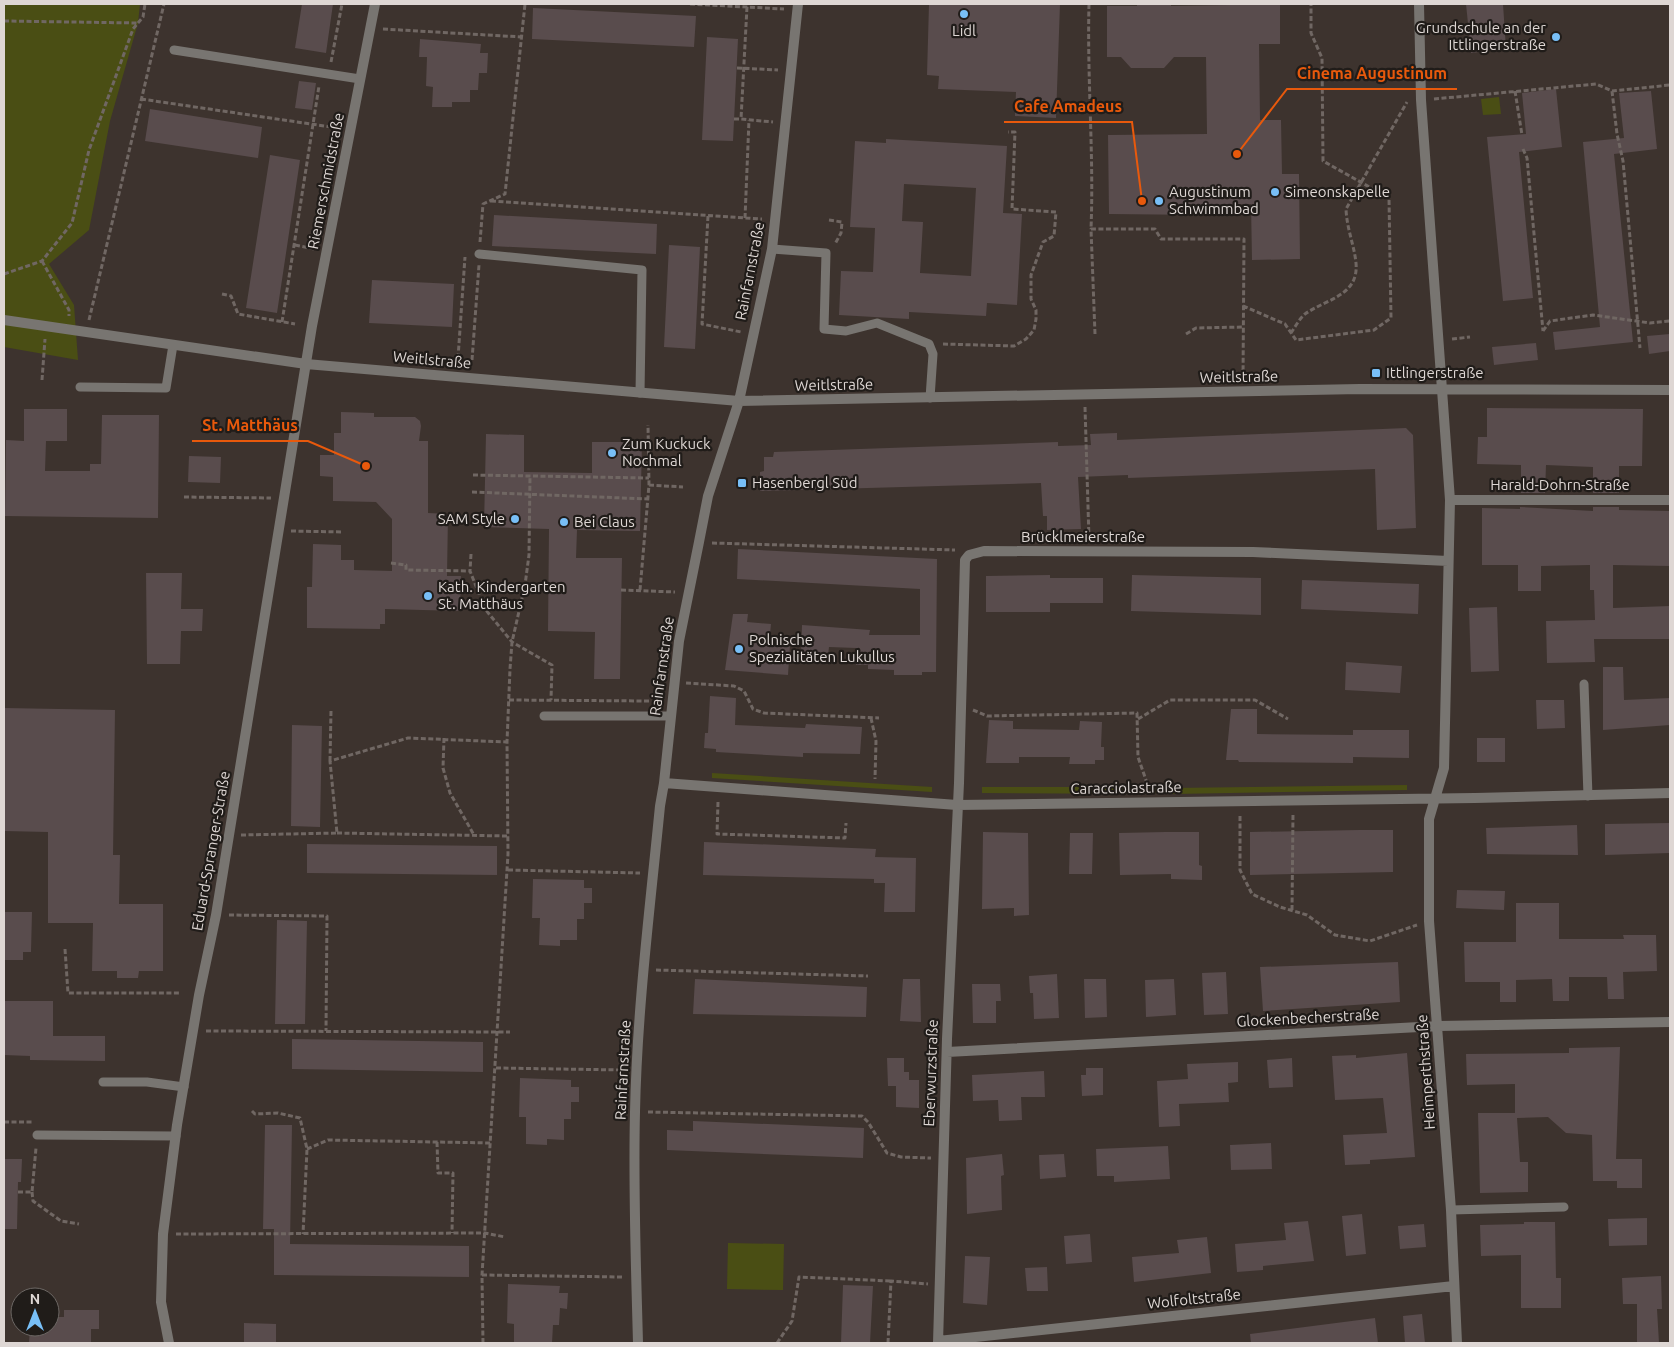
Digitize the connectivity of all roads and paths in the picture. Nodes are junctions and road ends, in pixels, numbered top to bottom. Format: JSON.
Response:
{"nodes":[{"id":1,"x":145,"y":4,"type":"edge"},
{"id":2,"x":164,"y":4,"type":"edge"},
{"id":3,"x":342,"y":4,"type":"edge"},
{"id":4,"x":374,"y":4,"type":"edge"},
{"id":5,"x":525,"y":4,"type":"edge"},
{"id":6,"x":690,"y":4,"type":"edge"},
{"id":7,"x":1089,"y":4,"type":"edge"},
{"id":8,"x":1311,"y":4,"type":"edge"},
{"id":9,"x":1419,"y":4,"type":"edge"},
{"id":10,"x":747,"y":7,"type":"junction"},
{"id":11,"x":798,"y":7,"type":"edge"},
{"id":12,"x":4,"y":21,"type":"edge"},
{"id":13,"x":138,"y":23,"type":"junction"},
{"id":14,"x":370,"y":28,"type":"junction"},
{"id":15,"x":522,"y":37,"type":"junction"},
{"id":16,"x":174,"y":50,"type":"dead end"},
{"id":17,"x":737,"y":68,"type":"dead end"},
{"id":18,"x":744,"y":68,"type":"junction"},
{"id":19,"x":791,"y":71,"type":"junction"},
{"id":20,"x":321,"y":73,"type":"junction"},
{"id":21,"x":360,"y":79,"type":"junction"},
{"id":22,"x":1670,"y":86,"type":"edge"},
{"id":23,"x":1515,"y":91,"type":"junction"},
{"id":24,"x":1612,"y":91,"type":"junction"},
{"id":25,"x":141,"y":100,"type":"junction"},
{"id":26,"x":1421,"y":100,"type":"junction"},
{"id":27,"x":1407,"y":102,"type":"dead end"},
{"id":28,"x":734,"y":119,"type":"dead end"},
{"id":29,"x":741,"y":119,"type":"junction"},
{"id":30,"x":749,"y":120,"type":"junction"},
{"id":31,"x":786,"y":123,"type":"junction"},
{"id":32,"x":312,"y":124,"type":"junction"},
{"id":33,"x":350,"y":131,"type":"junction"},
{"id":34,"x":1008,"y":132,"type":"dead end"},
{"id":35,"x":1522,"y":134,"type":"dead end"},
{"id":36,"x":1523,"y":149,"type":"dead end"},
{"id":37,"x":1362,"y":182,"type":"junction"},
{"id":38,"x":491,"y":201,"type":"junction"},
{"id":39,"x":708,"y":216,"type":"junction"},
{"id":40,"x":745,"y":218,"type":"junction"},
{"id":41,"x":776,"y":220,"type":"junction"},
{"id":42,"x":829,"y":220,"type":"dead end"},
{"id":43,"x":1091,"y":229,"type":"junction"},
{"id":44,"x":772,"y":249,"type":"junction"},
{"id":45,"x":466,"y":250,"type":"dead end"},
{"id":46,"x":480,"y":254,"type":"junction"},
{"id":47,"x":827,"y":257,"type":"junction"},
{"id":48,"x":42,"y":260,"type":"junction"},
{"id":49,"x":4,"y":274,"type":"edge"},
{"id":50,"x":222,"y":294,"type":"dead end"},
{"id":51,"x":1243,"y":306,"type":"junction"},
{"id":52,"x":4,"y":320,"type":"edge"},
{"id":53,"x":1638,"y":320,"type":"junction"},
{"id":54,"x":1670,"y":321,"type":"edge"},
{"id":55,"x":282,"y":322,"type":"junction"},
{"id":56,"x":295,"y":324,"type":"dead end"},
{"id":57,"x":46,"y":326,"type":"junction"},
{"id":58,"x":1244,"y":327,"type":"junction"},
{"id":59,"x":68,"y":330,"type":"junction"},
{"id":60,"x":86,"y":332,"type":"junction"},
{"id":61,"x":1291,"y":333,"type":"junction"},
{"id":62,"x":754,"y":334,"type":"junction"},
{"id":63,"x":1095,"y":334,"type":"dead end"},
{"id":64,"x":1186,"y":334,"type":"dead end"},
{"id":65,"x":1470,"y":337,"type":"dead end"},
{"id":66,"x":1452,"y":339,"type":"dead end"},
{"id":67,"x":929,"y":344,"type":"junction"},
{"id":68,"x":173,"y":345,"type":"junction"},
{"id":69,"x":1640,"y":348,"type":"dead end"},
{"id":70,"x":458,"y":358,"type":"dead end"},
{"id":71,"x":472,"y":360,"type":"dead end"},
{"id":72,"x":306,"y":364,"type":"junction"},
{"id":73,"x":42,"y":380,"type":"dead end"},
{"id":74,"x":80,"y":388,"type":"dead end"},
{"id":75,"x":1440,"y":389,"type":"junction"},
{"id":76,"x":1670,"y":390,"type":"edge"},
{"id":77,"x":1243,"y":392,"type":"junction"},
{"id":78,"x":640,"y":393,"type":"junction"},
{"id":79,"x":1084,"y":396,"type":"junction"},
{"id":80,"x":930,"y":398,"type":"junction"},
{"id":81,"x":738,"y":401,"type":"junction"},
{"id":82,"x":648,"y":426,"type":"dead end"},
{"id":83,"x":473,"y":475,"type":"dead end"},
{"id":84,"x":530,"y":476,"type":"junction"},
{"id":85,"x":649,"y":478,"type":"junction"},
{"id":86,"x":649,"y":485,"type":"junction"},
{"id":87,"x":684,"y":487,"type":"dead end"},
{"id":88,"x":472,"y":492,"type":"dead end"},
{"id":89,"x":530,"y":493,"type":"junction"},
{"id":90,"x":184,"y":497,"type":"dead end"},
{"id":91,"x":285,"y":498,"type":"junction"},
{"id":92,"x":648,"y":499,"type":"junction"},
{"id":93,"x":1450,"y":500,"type":"junction"},
{"id":94,"x":1670,"y":500,"type":"edge"},
{"id":95,"x":279,"y":530,"type":"junction"},
{"id":96,"x":343,"y":532,"type":"dead end"},
{"id":97,"x":699,"y":542,"type":"junction"},
{"id":98,"x":1088,"y":552,"type":"junction"},
{"id":99,"x":471,"y":554,"type":"dead end"},
{"id":100,"x":969,"y":555,"type":"junction"},
{"id":101,"x":1448,"y":561,"type":"junction"},
{"id":102,"x":391,"y":563,"type":"dead end"},
{"id":103,"x":470,"y":570,"type":"junction"},
{"id":104,"x":621,"y":590,"type":"dead end"},
{"id":105,"x":640,"y":590,"type":"junction"},
{"id":106,"x":689,"y":592,"type":"junction"},
{"id":107,"x":512,"y":642,"type":"junction"},
{"id":108,"x":673,"y":682,"type":"junction"},
{"id":109,"x":1584,"y":684,"type":"dead end"},
{"id":110,"x":509,"y":700,"type":"junction"},
{"id":111,"x":551,"y":700,"type":"junction"},
{"id":112,"x":671,"y":701,"type":"junction"},
{"id":113,"x":960,"y":708,"type":"junction"},
{"id":114,"x":331,"y":711,"type":"dead end"},
{"id":115,"x":544,"y":716,"type":"dead end"},
{"id":116,"x":670,"y":716,"type":"junction"},
{"id":117,"x":871,"y":718,"type":"junction"},
{"id":118,"x":879,"y":718,"type":"dead end"},
{"id":119,"x":1137,"y":719,"type":"junction"},
{"id":120,"x":1288,"y":719,"type":"dead end"},
{"id":121,"x":444,"y":738,"type":"junction"},
{"id":122,"x":507,"y":742,"type":"junction"},
{"id":123,"x":330,"y":761,"type":"junction"},
{"id":124,"x":875,"y":779,"type":"dead end"},
{"id":125,"x":664,"y":783,"type":"junction"},
{"id":126,"x":1147,"y":783,"type":"dead end"},
{"id":127,"x":1670,"y":793,"type":"edge"},
{"id":128,"x":1588,"y":796,"type":"junction"},
{"id":129,"x":1435,"y":799,"type":"junction"},
{"id":130,"x":718,"y":802,"type":"dead end"},
{"id":131,"x":957,"y":805,"type":"junction"},
{"id":132,"x":1293,"y":814,"type":"dead end"},
{"id":133,"x":1240,"y":816,"type":"dead end"},
{"id":134,"x":846,"y":823,"type":"dead end"},
{"id":135,"x":337,"y":833,"type":"junction"},
{"id":136,"x":230,"y":835,"type":"junction"},
{"id":137,"x":475,"y":836,"type":"junction"},
{"id":138,"x":508,"y":836,"type":"junction"},
{"id":139,"x":508,"y":870,"type":"junction"},
{"id":140,"x":653,"y":874,"type":"junction"},
{"id":141,"x":1292,"y":910,"type":"junction"},
{"id":142,"x":216,"y":915,"type":"junction"},
{"id":143,"x":1429,"y":921,"type":"junction"},
{"id":144,"x":65,"y":949,"type":"dead end"},
{"id":145,"x":643,"y":970,"type":"junction"},
{"id":146,"x":868,"y":976,"type":"dead end"},
{"id":147,"x":179,"y":993,"type":"dead end"},
{"id":148,"x":1670,"y":1022,"type":"edge"},
{"id":149,"x":1438,"y":1026,"type":"junction"},
{"id":150,"x":193,"y":1031,"type":"junction"},
{"id":151,"x":326,"y":1031,"type":"junction"},
{"id":152,"x":498,"y":1032,"type":"junction"},
{"id":153,"x":510,"y":1032,"type":"dead end"},
{"id":154,"x":947,"y":1052,"type":"junction"},
{"id":155,"x":496,"y":1068,"type":"junction"},
{"id":156,"x":637,"y":1070,"type":"junction"},
{"id":157,"x":103,"y":1082,"type":"dead end"},
{"id":158,"x":184,"y":1087,"type":"junction"},
{"id":159,"x":252,"y":1111,"type":"dead end"},
{"id":160,"x":635,"y":1111,"type":"junction"},
{"id":161,"x":38,"y":1135,"type":"joint"},
{"id":162,"x":176,"y":1136,"type":"junction"},
{"id":163,"x":437,"y":1142,"type":"junction"},
{"id":164,"x":491,"y":1144,"type":"junction"},
{"id":165,"x":308,"y":1148,"type":"junction"},
{"id":166,"x":931,"y":1158,"type":"dead end"},
{"id":167,"x":18,"y":1192,"type":"dead end"},
{"id":168,"x":32,"y":1192,"type":"junction"},
{"id":169,"x":1564,"y":1207,"type":"dead end"},
{"id":170,"x":1451,"y":1210,"type":"junction"},
{"id":171,"x":79,"y":1224,"type":"dead end"},
{"id":172,"x":452,"y":1233,"type":"junction"},
{"id":173,"x":485,"y":1233,"type":"junction"},
{"id":174,"x":163,"y":1234,"type":"junction"},
{"id":175,"x":303,"y":1234,"type":"junction"},
{"id":176,"x":506,"y":1237,"type":"dead end"},
{"id":177,"x":482,"y":1275,"type":"junction"},
{"id":178,"x":636,"y":1277,"type":"junction"},
{"id":179,"x":891,"y":1281,"type":"junction"},
{"id":180,"x":938,"y":1284,"type":"junction"},
{"id":181,"x":1454,"y":1286,"type":"junction"},
{"id":182,"x":938,"y":1342,"type":"edge"},
{"id":183,"x":169,"y":1343,"type":"edge"},
{"id":184,"x":483,"y":1343,"type":"edge"},
{"id":185,"x":638,"y":1343,"type":"edge"},
{"id":186,"x":777,"y":1343,"type":"edge"},
{"id":187,"x":888,"y":1343,"type":"edge"},
{"id":188,"x":1458,"y":1343,"type":"edge"}],
"edges":[{"from":1,"to":13,"type":"path"},
{"from":2,"to":25,"type":"path"},
{"from":3,"to":20,"type":"path"},
{"from":4,"to":14,"type":"street","name":"Riemerschmidstraße"},
{"from":5,"to":15,"type":"path"},
{"from":6,"to":10,"type":"path"},
{"from":7,"to":43,"type":"path"},
{"from":8,"to":37,"type":"path"},
{"from":9,"to":26,"type":"street"},
{"from":10,"to":11,"type":"path"},
{"from":10,"to":18,"type":"path"},
{"from":11,"to":19,"type":"street","name":"Rainfarnstraße"},
{"from":12,"to":13,"type":"path"},
{"from":13,"to":48,"type":"path"},
{"from":14,"to":15,"type":"path"},
{"from":14,"to":21,"type":"street","name":"Riemerschmidstraße"},
{"from":15,"to":38,"type":"path"},
{"from":16,"to":20,"type":"lane"},
{"from":17,"to":18,"type":"path"},
{"from":18,"to":19,"type":"path"},
{"from":18,"to":29,"type":"path"},
{"from":19,"to":31,"type":"street","name":"Rainfarnstraße"},
{"from":20,"to":21,"type":"lane"},
{"from":20,"to":32,"type":"path"},
{"from":21,"to":33,"type":"street","name":"Riemerschmidstraße"},
{"from":22,"to":24,"type":"path"},
{"from":23,"to":24,"type":"path"},
{"from":23,"to":26,"type":"path"},
{"from":23,"to":35,"type":"path"},
{"from":24,"to":53,"type":"path"},
{"from":25,"to":32,"type":"path"},
{"from":25,"to":60,"type":"path"},
{"from":26,"to":75,"type":"street"},
{"from":27,"to":37,"type":"path"},
{"from":28,"to":29,"type":"path"},
{"from":29,"to":30,"type":"path"},
{"from":30,"to":31,"type":"path"},
{"from":30,"to":40,"type":"path"},
{"from":31,"to":41,"type":"street","name":"Rainfarnstraße"},
{"from":32,"to":33,"type":"path"},
{"from":32,"to":55,"type":"path"},
{"from":33,"to":72,"type":"street","name":"Riemerschmidstraße"},
{"from":34,"to":67,"type":"path"},
{"from":36,"to":53,"type":"path"},
{"from":37,"to":61,"type":"path"},
{"from":37,"to":61,"type":"path"},
{"from":38,"to":39,"type":"path"},
{"from":38,"to":46,"type":"path"},
{"from":39,"to":40,"type":"path"},
{"from":39,"to":62,"type":"path"},
{"from":40,"to":41,"type":"path"},
{"from":41,"to":44,"type":"street","name":"Rainfarnstraße"},
{"from":42,"to":47,"type":"path"},
{"from":43,"to":51,"type":"path"},
{"from":43,"to":63,"type":"path"},
{"from":44,"to":47,"type":"lane"},
{"from":44,"to":62,"type":"street","name":"Rainfarnstraße"},
{"from":45,"to":70,"type":"path"},
{"from":46,"to":71,"type":"path"},
{"from":46,"to":78,"type":"lane"},
{"from":47,"to":67,"type":"lane"},
{"from":48,"to":49,"type":"path"},
{"from":48,"to":59,"type":"path"},
{"from":50,"to":55,"type":"path"},
{"from":51,"to":58,"type":"path"},
{"from":51,"to":61,"type":"path"},
{"from":52,"to":57,"type":"street","name":"Weitlstraße"},
{"from":53,"to":54,"type":"path"},
{"from":53,"to":69,"type":"path"},
{"from":55,"to":56,"type":"path"},
{"from":57,"to":59,"type":"street","name":"Weitlstraße"},
{"from":57,"to":73,"type":"path"},
{"from":58,"to":64,"type":"path"},
{"from":58,"to":77,"type":"path"},
{"from":59,"to":60,"type":"street","name":"Weitlstraße"},
{"from":60,"to":68,"type":"street","name":"Weitlstraße"},
{"from":62,"to":81,"type":"street","name":"Rainfarnstraße"},
{"from":65,"to":66,"type":"path"},
{"from":67,"to":80,"type":"lane"},
{"from":68,"to":72,"type":"street","name":"Weitlstraße"},
{"from":68,"to":74,"type":"lane"},
{"from":72,"to":78,"type":"street","name":"Weitlstraße"},
{"from":72,"to":91,"type":"street","name":"Eduard-Spranger-Straße"},
{"from":75,"to":76,"type":"street","name":"Weitlstraße"},
{"from":75,"to":77,"type":"street","name":"Weitlstraße"},
{"from":75,"to":93,"type":"street"},
{"from":77,"to":79,"type":"street","name":"Weitlstraße"},
{"from":78,"to":81,"type":"street","name":"Weitlstraße"},
{"from":79,"to":80,"type":"street","name":"Weitlstraße"},
{"from":79,"to":98,"type":"path"},
{"from":80,"to":81,"type":"street","name":"Weitlstraße"},
{"from":81,"to":97,"type":"street","name":"Rainfarnstraße"},
{"from":82,"to":85,"type":"path"},
{"from":83,"to":84,"type":"path"},
{"from":84,"to":85,"type":"path"},
{"from":84,"to":89,"type":"path"},
{"from":85,"to":86,"type":"path"},
{"from":86,"to":87,"type":"path"},
{"from":86,"to":92,"type":"path"},
{"from":88,"to":89,"type":"path"},
{"from":89,"to":92,"type":"path"},
{"from":89,"to":107,"type":"path"},
{"from":90,"to":91,"type":"path"},
{"from":91,"to":95,"type":"street","name":"Eduard-Spranger-Straße"},
{"from":92,"to":105,"type":"path"},
{"from":93,"to":94,"type":"street","name":"Harald-Dohrn-Straße"},
{"from":93,"to":101,"type":"street"},
{"from":95,"to":96,"type":"path"},
{"from":95,"to":136,"type":"street","name":"Eduard-Spranger-Straße"},
{"from":97,"to":100,"type":"path"},
{"from":97,"to":106,"type":"street","name":"Rainfarnstraße"},
{"from":98,"to":100,"type":"street","name":"Brücklmeierstraße"},
{"from":98,"to":101,"type":"street","name":"Brücklmeierstraße"},
{"from":99,"to":103,"type":"path"},
{"from":100,"to":113,"type":"street"},
{"from":101,"to":129,"type":"street"},
{"from":102,"to":103,"type":"path"},
{"from":103,"to":107,"type":"path"},
{"from":104,"to":105,"type":"path"},
{"from":105,"to":106,"type":"path"},
{"from":106,"to":108,"type":"street","name":"Rainfarnstraße"},
{"from":107,"to":110,"type":"path"},
{"from":107,"to":111,"type":"path"},
{"from":108,"to":112,"type":"street","name":"Rainfarnstraße"},
{"from":108,"to":117,"type":"path"},
{"from":109,"to":128,"type":"lane"},
{"from":110,"to":111,"type":"path"},
{"from":110,"to":122,"type":"path"},
{"from":111,"to":112,"type":"path"},
{"from":112,"to":116,"type":"street","name":"Rainfarnstraße"},
{"from":113,"to":119,"type":"path"},
{"from":113,"to":131,"type":"street"},
{"from":114,"to":123,"type":"path"},
{"from":115,"to":116,"type":"lane"},
{"from":116,"to":125,"type":"street","name":"Rainfarnstraße"},
{"from":117,"to":118,"type":"path"},
{"from":117,"to":124,"type":"path"},
{"from":119,"to":120,"type":"path"},
{"from":119,"to":126,"type":"path"},
{"from":121,"to":122,"type":"path"},
{"from":121,"to":123,"type":"path"},
{"from":121,"to":137,"type":"path"},
{"from":122,"to":138,"type":"path"},
{"from":123,"to":135,"type":"path"},
{"from":125,"to":131,"type":"street","name":"Caracciolastraße"},
{"from":125,"to":140,"type":"street","name":"Rainfarnstraße"},
{"from":127,"to":128,"type":"street","name":"Caracciolastraße"},
{"from":128,"to":129,"type":"street","name":"Caracciolastraße"},
{"from":129,"to":131,"type":"street","name":"Caracciolastraße"},
{"from":129,"to":143,"type":"street","name":"Heimperthstraße"},
{"from":130,"to":134,"type":"path"},
{"from":131,"to":154,"type":"street","name":"Eberwurzstraße"},
{"from":132,"to":141,"type":"path"},
{"from":133,"to":141,"type":"path"},
{"from":135,"to":136,"type":"path"},
{"from":135,"to":137,"type":"path"},
{"from":136,"to":142,"type":"street","name":"Eduard-Spranger-Straße"},
{"from":137,"to":138,"type":"path"},
{"from":138,"to":139,"type":"path"},
{"from":139,"to":140,"type":"path"},
{"from":139,"to":152,"type":"path"},
{"from":140,"to":145,"type":"street","name":"Rainfarnstraße"},
{"from":141,"to":143,"type":"path"},
{"from":142,"to":150,"type":"street","name":"Eduard-Spranger-Straße"},
{"from":142,"to":151,"type":"path"},
{"from":143,"to":149,"type":"street","name":"Heimperthstraße"},
{"from":144,"to":147,"type":"path"},
{"from":145,"to":146,"type":"path"},
{"from":145,"to":156,"type":"street","name":"Rainfarnstraße"},
{"from":148,"to":149,"type":"street","name":"Glockenbecherstraße"},
{"from":149,"to":154,"type":"street","name":"Glockenbecherstraße"},
{"from":149,"to":170,"type":"street","name":"Heimperthstraße"},
{"from":150,"to":151,"type":"path"},
{"from":150,"to":158,"type":"street","name":"Eduard-Spranger-Straße"},
{"from":151,"to":152,"type":"path"},
{"from":152,"to":153,"type":"path"},
{"from":152,"to":155,"type":"path"},
{"from":154,"to":180,"type":"street","name":"Eberwurzstraße"},
{"from":155,"to":156,"type":"path"},
{"from":155,"to":164,"type":"path"},
{"from":156,"to":160,"type":"street","name":"Rainfarnstraße"},
{"from":157,"to":158,"type":"lane"},
{"from":158,"to":162,"type":"street","name":"Eduard-Spranger-Straße"},
{"from":159,"to":165,"type":"path"},
{"from":160,"to":166,"type":"path"},
{"from":160,"to":178,"type":"street","name":"Rainfarnstraße"},
{"from":161,"to":162,"type":"lane"},
{"from":161,"to":168,"type":"path"},
{"from":162,"to":174,"type":"street","name":"Eduard-Spranger-Straße"},
{"from":163,"to":164,"type":"path"},
{"from":163,"to":165,"type":"path"},
{"from":163,"to":172,"type":"path"},
{"from":164,"to":173,"type":"path"},
{"from":165,"to":175,"type":"path"},
{"from":167,"to":168,"type":"path"},
{"from":168,"to":171,"type":"path"},
{"from":169,"to":170,"type":"lane"},
{"from":170,"to":181,"type":"street","name":"Heimperthstraße"},
{"from":172,"to":173,"type":"path"},
{"from":172,"to":175,"type":"path"},
{"from":173,"to":176,"type":"path"},
{"from":173,"to":177,"type":"path"},
{"from":174,"to":175,"type":"path"},
{"from":174,"to":183,"type":"street","name":"Eduard-Spranger-Straße"},
{"from":177,"to":178,"type":"path"},
{"from":177,"to":184,"type":"path"},
{"from":178,"to":185,"type":"street","name":"Rainfarnstraße"},
{"from":179,"to":180,"type":"path"},
{"from":179,"to":186,"type":"path"},
{"from":179,"to":187,"type":"path"},
{"from":180,"to":182,"type":"street","name":"Eberwurzstraße"},
{"from":181,"to":182,"type":"street","name":"Wolfoltstraße"},
{"from":181,"to":188,"type":"street","name":"Heimperthstraße"}]}
